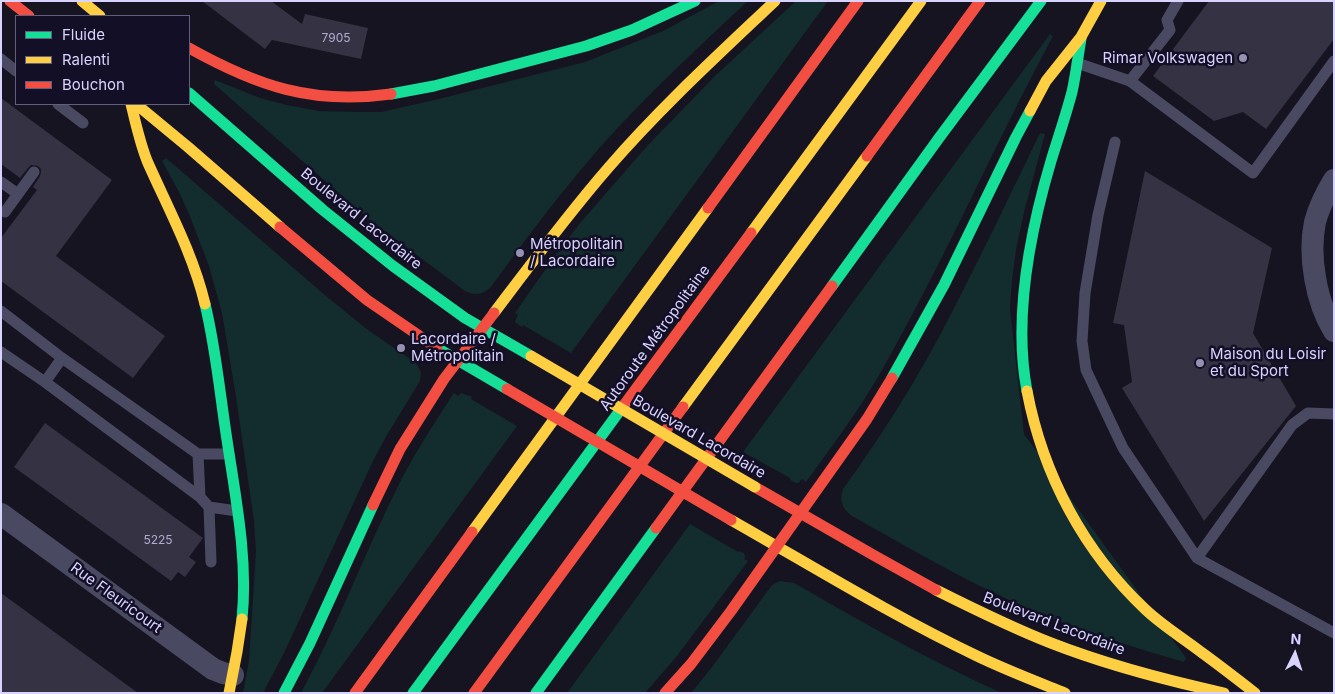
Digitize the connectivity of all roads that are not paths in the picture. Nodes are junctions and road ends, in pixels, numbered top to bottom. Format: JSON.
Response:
{"nodes":[{"id":1,"x":10,"y":1,"type":"edge"},
{"id":2,"x":82,"y":1,"type":"edge"},
{"id":3,"x":695,"y":1,"type":"edge"},
{"id":4,"x":775,"y":1,"type":"edge"},
{"id":5,"x":858,"y":1,"type":"edge"},
{"id":6,"x":921,"y":1,"type":"edge"},
{"id":7,"x":980,"y":1,"type":"edge"},
{"id":8,"x":1041,"y":1,"type":"edge"},
{"id":9,"x":1101,"y":1,"type":"edge"},
{"id":10,"x":1178,"y":1,"type":"edge"},
{"id":11,"x":28,"y":15,"type":"edge"},
{"id":12,"x":99,"y":15,"type":"edge"},
{"id":13,"x":1081,"y":37,"type":"junction"},
{"id":14,"x":190,"y":49,"type":"edge"},
{"id":15,"x":1,"y":59,"type":"edge"},
{"id":16,"x":1334,"y":60,"type":"edge"},
{"id":17,"x":1077,"y":63,"type":"junction"},
{"id":18,"x":15,"y":70,"type":"edge"},
{"id":19,"x":1130,"y":81,"type":"junction"},
{"id":20,"x":190,"y":94,"type":"edge"},
{"id":21,"x":59,"y":105,"type":"edge"},
{"id":22,"x":131,"y":105,"type":"edge"},
{"id":23,"x":137,"y":105,"type":"edge"},
{"id":24,"x":83,"y":124,"type":"dead end"},
{"id":25,"x":1115,"y":142,"type":"dead end"},
{"id":26,"x":34,"y":172,"type":"dead end"},
{"id":27,"x":1334,"y":180,"type":"edge"},
{"id":28,"x":1,"y":182,"type":"edge"},
{"id":29,"x":18,"y":194,"type":"junction"},
{"id":30,"x":5,"y":212,"type":"dead end"},
{"id":31,"x":1,"y":311,"type":"edge"},
{"id":32,"x":482,"y":328,"type":"junction"},
{"id":33,"x":1334,"y":331,"type":"edge"},
{"id":34,"x":1,"y":352,"type":"edge"},
{"id":35,"x":62,"y":358,"type":"junction"},
{"id":36,"x":458,"y":361,"type":"junction"},
{"id":37,"x":44,"y":382,"type":"junction"},
{"id":38,"x":1333,"y":413,"type":"edge"},
{"id":39,"x":198,"y":454,"type":"junction"},
{"id":40,"x":229,"y":454,"type":"junction"},
{"id":41,"x":200,"y":497,"type":"junction"},
{"id":42,"x":209,"y":508,"type":"junction"},
{"id":43,"x":238,"y":511,"type":"junction"},
{"id":44,"x":800,"y":513,"type":"junction"},
{"id":45,"x":1,"y":514,"type":"edge"},
{"id":46,"x":777,"y":545,"type":"junction"},
{"id":47,"x":1198,"y":558,"type":"junction"},
{"id":48,"x":211,"y":562,"type":"dead end"},
{"id":49,"x":1334,"y":633,"type":"edge"},
{"id":50,"x":231,"y":684,"type":"edge"},
{"id":51,"x":284,"y":693,"type":"edge"},
{"id":52,"x":355,"y":693,"type":"edge"},
{"id":53,"x":414,"y":693,"type":"edge"},
{"id":54,"x":474,"y":693,"type":"edge"},
{"id":55,"x":536,"y":693,"type":"edge"},
{"id":56,"x":665,"y":693,"type":"edge"},
{"id":57,"x":1065,"y":693,"type":"edge"},
{"id":58,"x":1224,"y":693,"type":"edge"},
{"id":59,"x":1256,"y":693,"type":"edge"}],
"edges":[{"from":1,"to":11,"type":"main road"},
{"from":2,"to":12,"type":"main road"},
{"from":3,"to":14,"type":"main road"},
{"from":4,"to":32,"type":"main road"},
{"from":5,"to":52,"type":"main road"},
{"from":6,"to":53,"type":"main road","name":"Autoroute Métropolitaine"},
{"from":7,"to":54,"type":"main road"},
{"from":8,"to":55,"type":"main road"},
{"from":9,"to":13,"type":"main road"},
{"from":10,"to":19,"type":"lane"},
{"from":13,"to":17,"type":"main road"},
{"from":13,"to":44,"type":"main road"},
{"from":15,"to":18,"type":"lane"},
{"from":16,"to":19,"type":"lane"},
{"from":17,"to":19,"type":"lane"},
{"from":17,"to":59,"type":"main road"},
{"from":20,"to":32,"type":"main road","name":"Boulevard Lacordaire"},
{"from":21,"to":24,"type":"lane"},
{"from":22,"to":40,"type":"main road"},
{"from":23,"to":36,"type":"main road"},
{"from":25,"to":47,"type":"lane"},
{"from":26,"to":29,"type":"lane"},
{"from":27,"to":33,"type":"street"},
{"from":28,"to":29,"type":"lane"},
{"from":29,"to":30,"type":"lane"},
{"from":31,"to":35,"type":"lane"},
{"from":32,"to":36,"type":"main road"},
{"from":32,"to":44,"type":"main road","name":"Boulevard Lacordaire","bridge":true},
{"from":34,"to":37,"type":"lane"},
{"from":35,"to":37,"type":"lane"},
{"from":35,"to":39,"type":"lane"},
{"from":36,"to":46,"type":"main road","bridge":true},
{"from":36,"to":51,"type":"main road"},
{"from":37,"to":41,"type":"lane"},
{"from":38,"to":47,"type":"lane"},
{"from":39,"to":40,"type":"lane"},
{"from":39,"to":41,"type":"lane"},
{"from":40,"to":43,"type":"main road"},
{"from":41,"to":42,"type":"lane"},
{"from":42,"to":43,"type":"lane"},
{"from":42,"to":48,"type":"lane"},
{"from":43,"to":50,"type":"main road"},
{"from":44,"to":46,"type":"main road"},
{"from":44,"to":58,"type":"main road","name":"Boulevard Lacordaire"},
{"from":45,"to":50,"type":"street","name":"Rue Fleuricourt"},
{"from":46,"to":56,"type":"main road"},
{"from":46,"to":57,"type":"main road"},
{"from":47,"to":49,"type":"lane"}]}
